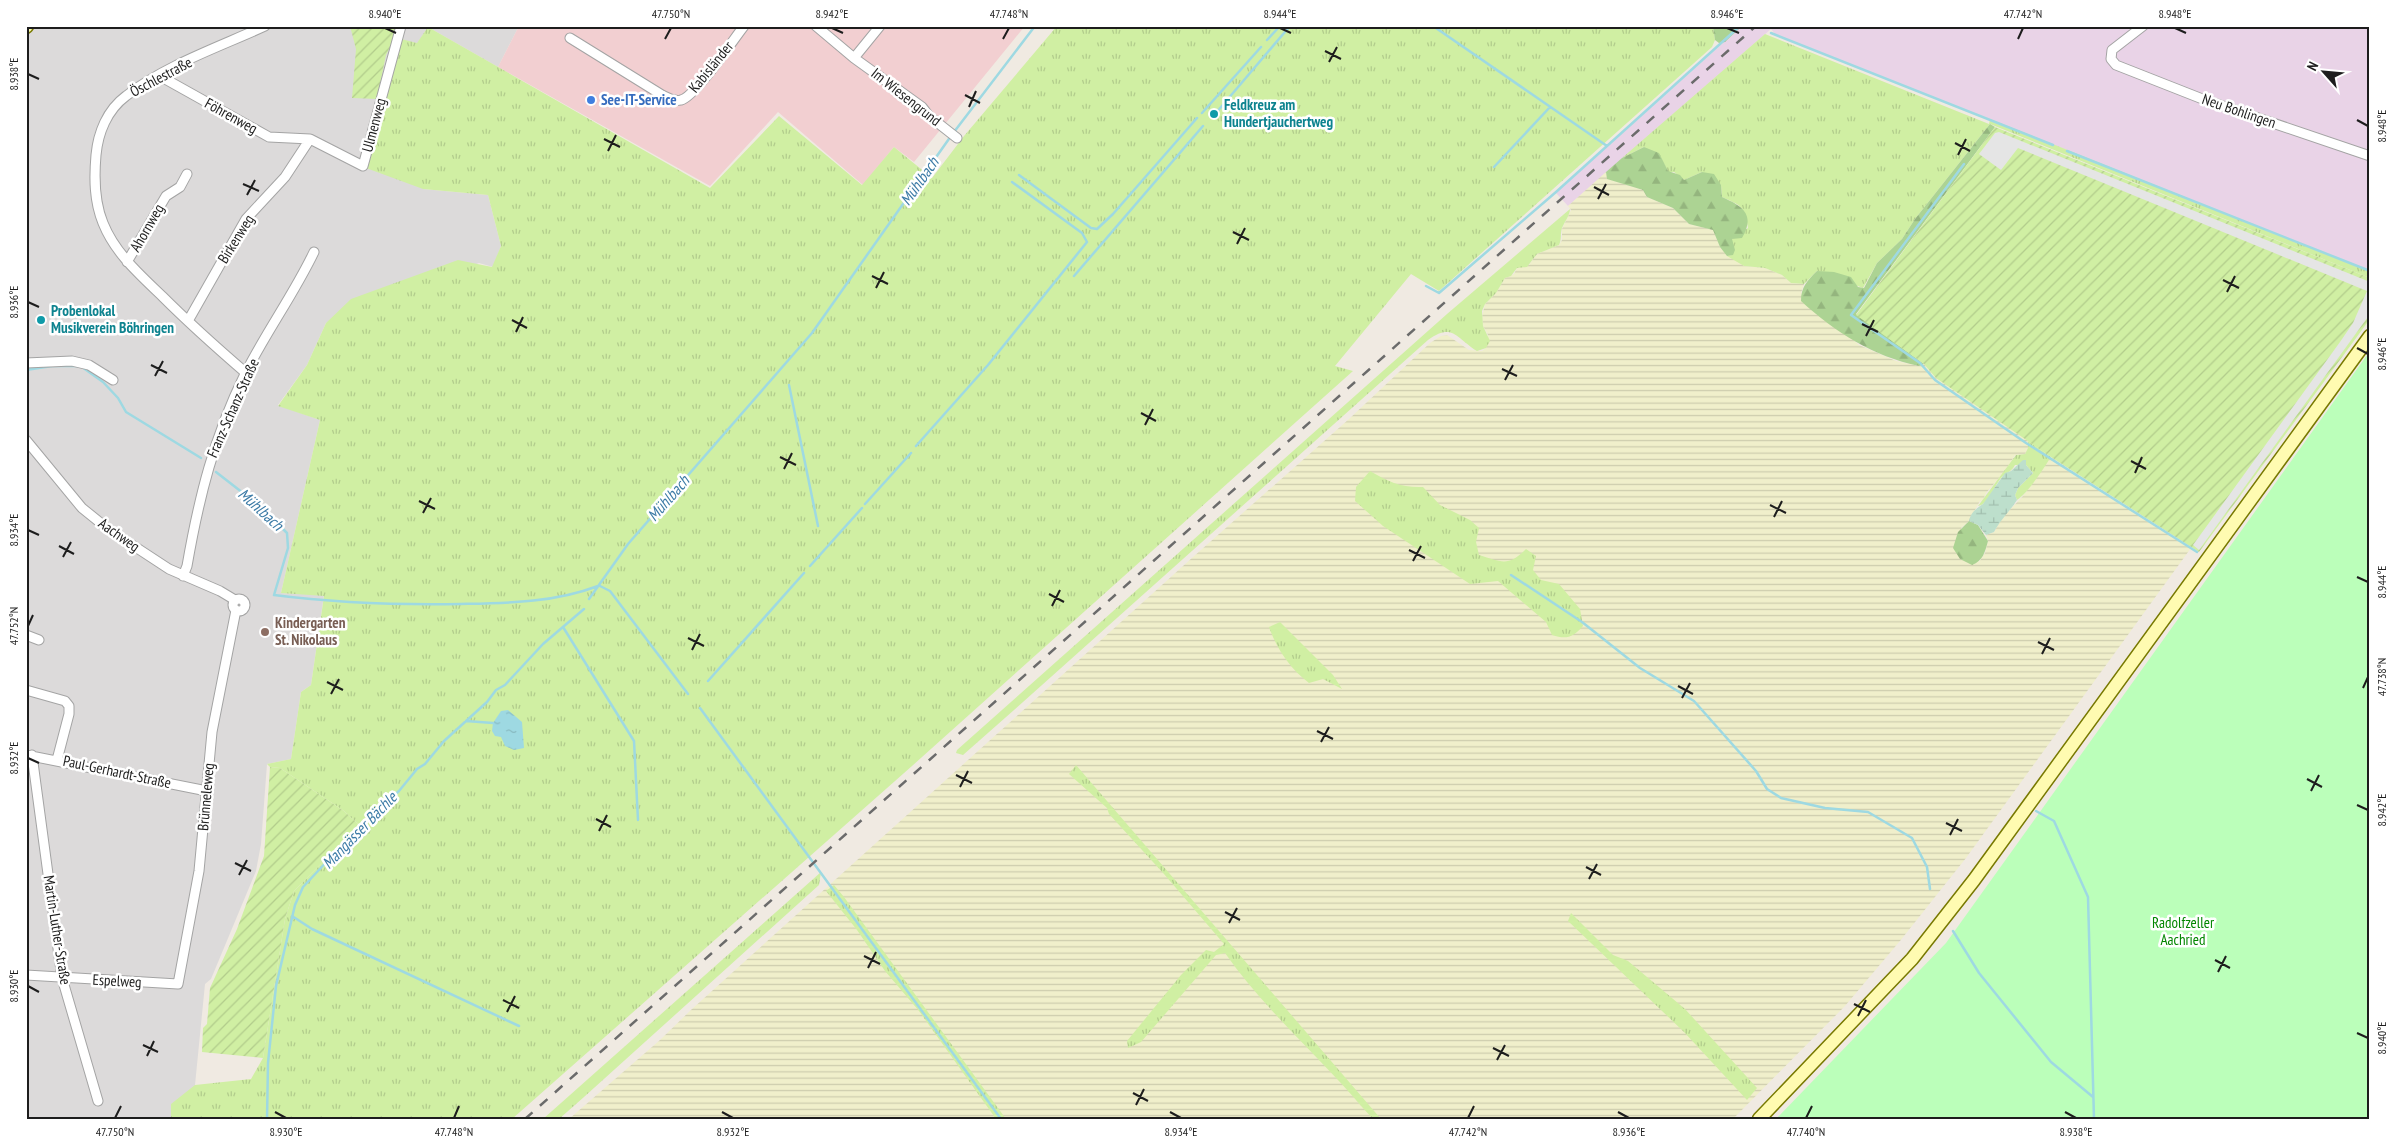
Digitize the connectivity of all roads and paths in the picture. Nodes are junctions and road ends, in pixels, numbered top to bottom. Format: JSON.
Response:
{"nodes":[{"id":1,"x":265,"y":26,"type":"edge"},
{"id":2,"x":401,"y":26,"type":"edge"},
{"id":3,"x":744,"y":26,"type":"edge"},
{"id":4,"x":816,"y":26,"type":"edge"},
{"id":5,"x":880,"y":26,"type":"edge"},
{"id":6,"x":2143,"y":26,"type":"edge"},
{"id":7,"x":570,"y":38,"type":"dead end"},
{"id":8,"x":854,"y":58,"type":"junction"},
{"id":9,"x":158,"y":75,"type":"junction"},
{"id":10,"x":953,"y":135,"type":"dead end"},
{"id":11,"x":310,"y":139,"type":"junction"},
{"id":12,"x":2370,"y":156,"type":"edge"},
{"id":13,"x":187,"y":174,"type":"dead end"},
{"id":14,"x":314,"y":252,"type":"dead end"},
{"id":15,"x":127,"y":262,"type":"junction"},
{"id":16,"x":188,"y":322,"type":"junction"},
{"id":17,"x":2370,"y":336,"type":"edge"},
{"id":18,"x":26,"y":363,"type":"edge"},
{"id":19,"x":246,"y":373,"type":"junction"},
{"id":20,"x":113,"y":380,"type":"dead end"},
{"id":21,"x":26,"y":440,"type":"edge"},
{"id":22,"x":183,"y":576,"type":"junction"},
{"id":23,"x":236,"y":605,"type":"joint"},
{"id":24,"x":26,"y":635,"type":"edge"},
{"id":25,"x":39,"y":640,"type":"dead end"},
{"id":26,"x":26,"y":690,"type":"edge"},
{"id":27,"x":29,"y":755,"type":"edge"},
{"id":28,"x":57,"y":760,"type":"junction"},
{"id":29,"x":207,"y":791,"type":"junction"},
{"id":30,"x":26,"y":976,"type":"edge"},
{"id":31,"x":62,"y":978,"type":"junction"},
{"id":32,"x":178,"y":984,"type":"joint"},
{"id":33,"x":98,"y":1101,"type":"dead end"},
{"id":34,"x":1759,"y":1119,"type":"edge"}],
"edges":[{"from":1,"to":9,"type":"street","name":"Öschlestraße"},
{"from":2,"to":11,"type":"street","name":"Ulmenweg"},
{"from":3,"to":7,"type":"street","name":"Kabisländer"},
{"from":4,"to":8,"type":"street","name":"Im Wiesengrund"},
{"from":5,"to":8,"type":"street"},
{"from":6,"to":12,"type":"street","name":"Neu Bohlingen"},
{"from":8,"to":10,"type":"street","name":"Im Wiesengrund"},
{"from":9,"to":11,"type":"street","name":"Föhrenweg"},
{"from":9,"to":15,"type":"street","name":"Öschlestraße"},
{"from":11,"to":16,"type":"street","name":"Birkenweg"},
{"from":13,"to":15,"type":"street","name":"Ahornweg"},
{"from":14,"to":19,"type":"street","name":"Franz-Schanz-Straße"},
{"from":15,"to":16,"type":"street","name":"Öschlestraße"},
{"from":16,"to":19,"type":"street","name":"Öschlestraße"},
{"from":17,"to":34,"type":"main road"},
{"from":18,"to":20,"type":"street"},
{"from":19,"to":22,"type":"street","name":"Franz-Schanz-Straße"},
{"from":21,"to":22,"type":"street","name":"Aachweg"},
{"from":22,"to":23,"type":"street","name":"Aachweg"},
{"from":23,"to":29,"type":"street","name":"Brünneleweg"},
{"from":24,"to":25,"type":"street"},
{"from":26,"to":28,"type":"street"},
{"from":27,"to":28,"type":"street","name":"Paul-Gerhardt-Straße"},
{"from":27,"to":31,"type":"street","name":"Martin-Luther-Straße"},
{"from":28,"to":29,"type":"street","name":"Paul-Gerhardt-Straße"},
{"from":29,"to":32,"type":"street","name":"Brünneleweg"},
{"from":30,"to":31,"type":"street","name":"Espelweg"},
{"from":31,"to":32,"type":"street","name":"Espelweg"},
{"from":31,"to":33,"type":"street","name":"Martin-Luther-Straße"}]}
